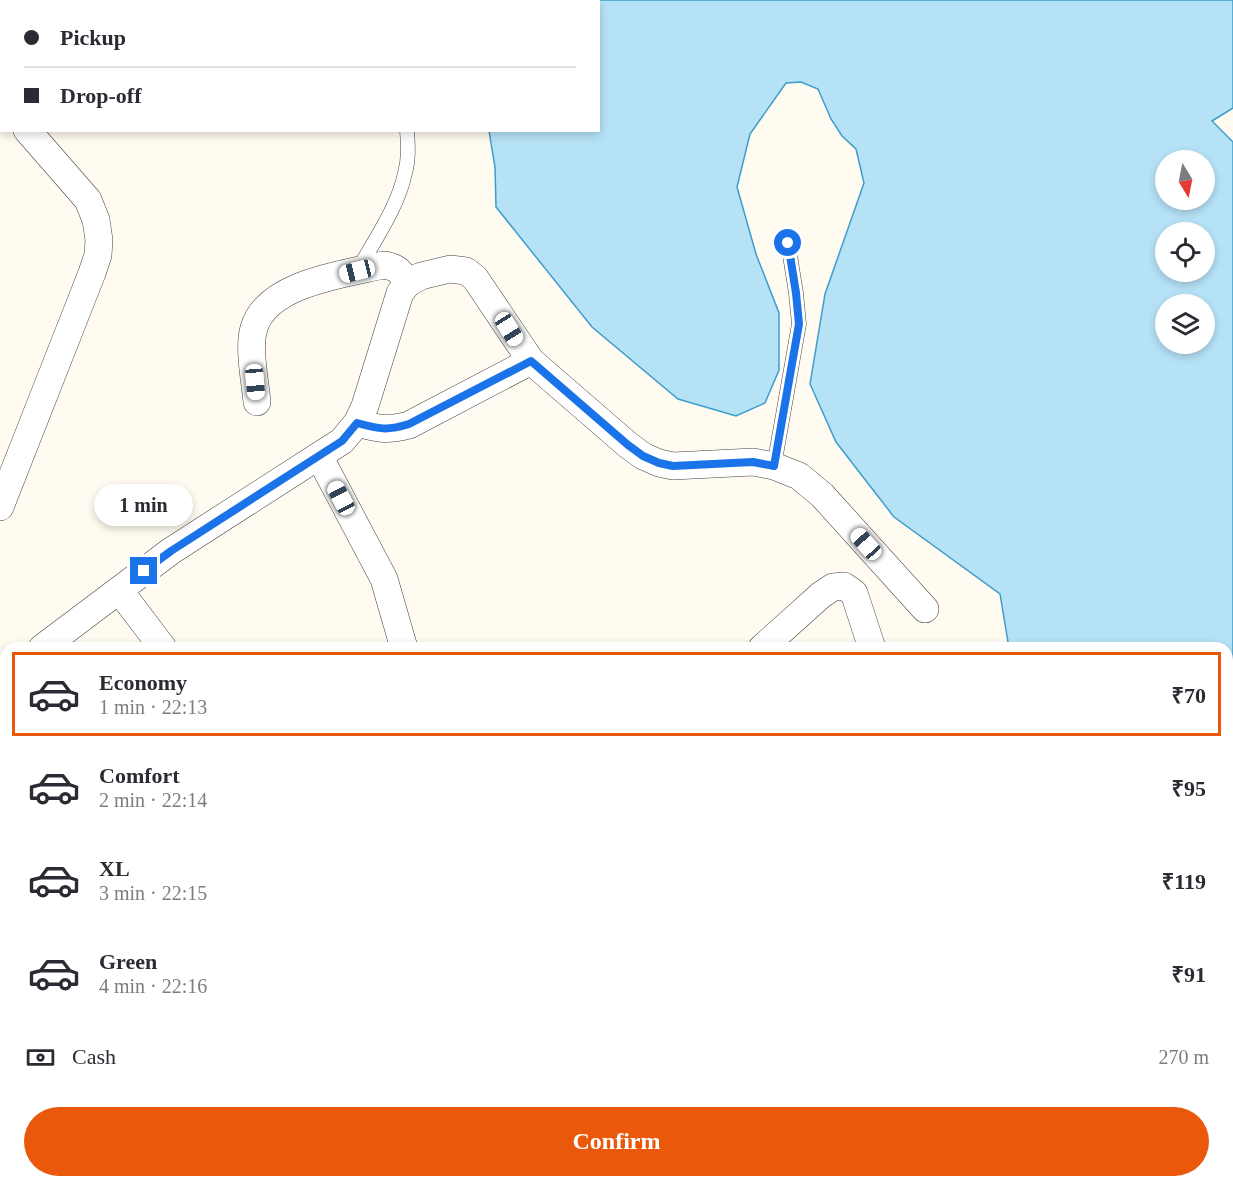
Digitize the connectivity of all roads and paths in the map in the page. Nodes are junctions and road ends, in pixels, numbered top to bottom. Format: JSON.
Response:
{"nodes":[{"id":1,"x":29,"y":132,"type":"edge"},
{"id":2,"x":407,"y":132,"type":"edge"},
{"id":3,"x":788,"y":243,"type":"dead end"},
{"id":4,"x":357,"y":271,"type":"junction"},
{"id":5,"x":408,"y":283,"type":"junction"},
{"id":6,"x":531,"y":361,"type":"junction"},
{"id":7,"x":257,"y":402,"type":"dead end"},
{"id":8,"x":357,"y":423,"type":"junction"},
{"id":9,"x":319,"y":456,"type":"junction"},
{"id":10,"x":774,"y":466,"type":"junction"},
{"id":11,"x":0,"y":507,"type":"edge"},
{"id":12,"x":119,"y":590,"type":"junction"},
{"id":13,"x":925,"y":609,"type":"dead end"},
{"id":14,"x":50,"y":642,"type":"edge"},
{"id":15,"x":158,"y":642,"type":"edge"},
{"id":16,"x":402,"y":642,"type":"edge"},
{"id":17,"x":769,"y":642,"type":"edge"},
{"id":18,"x":870,"y":642,"type":"edge"}],
"edges":[{"from":1,"to":11,"type":"street"},
{"from":2,"to":4,"type":"lane"},
{"from":3,"to":10,"type":"lane"},
{"from":4,"to":5,"type":"street"},
{"from":4,"to":7,"type":"street"},
{"from":5,"to":6,"type":"street"},
{"from":5,"to":8,"type":"street"},
{"from":6,"to":8,"type":"street"},
{"from":6,"to":10,"type":"street"},
{"from":8,"to":9,"type":"street"},
{"from":9,"to":12,"type":"street"},
{"from":9,"to":16,"type":"street"},
{"from":10,"to":13,"type":"street"},
{"from":12,"to":14,"type":"street"},
{"from":12,"to":15,"type":"street"},
{"from":17,"to":18,"type":"street"}]}
